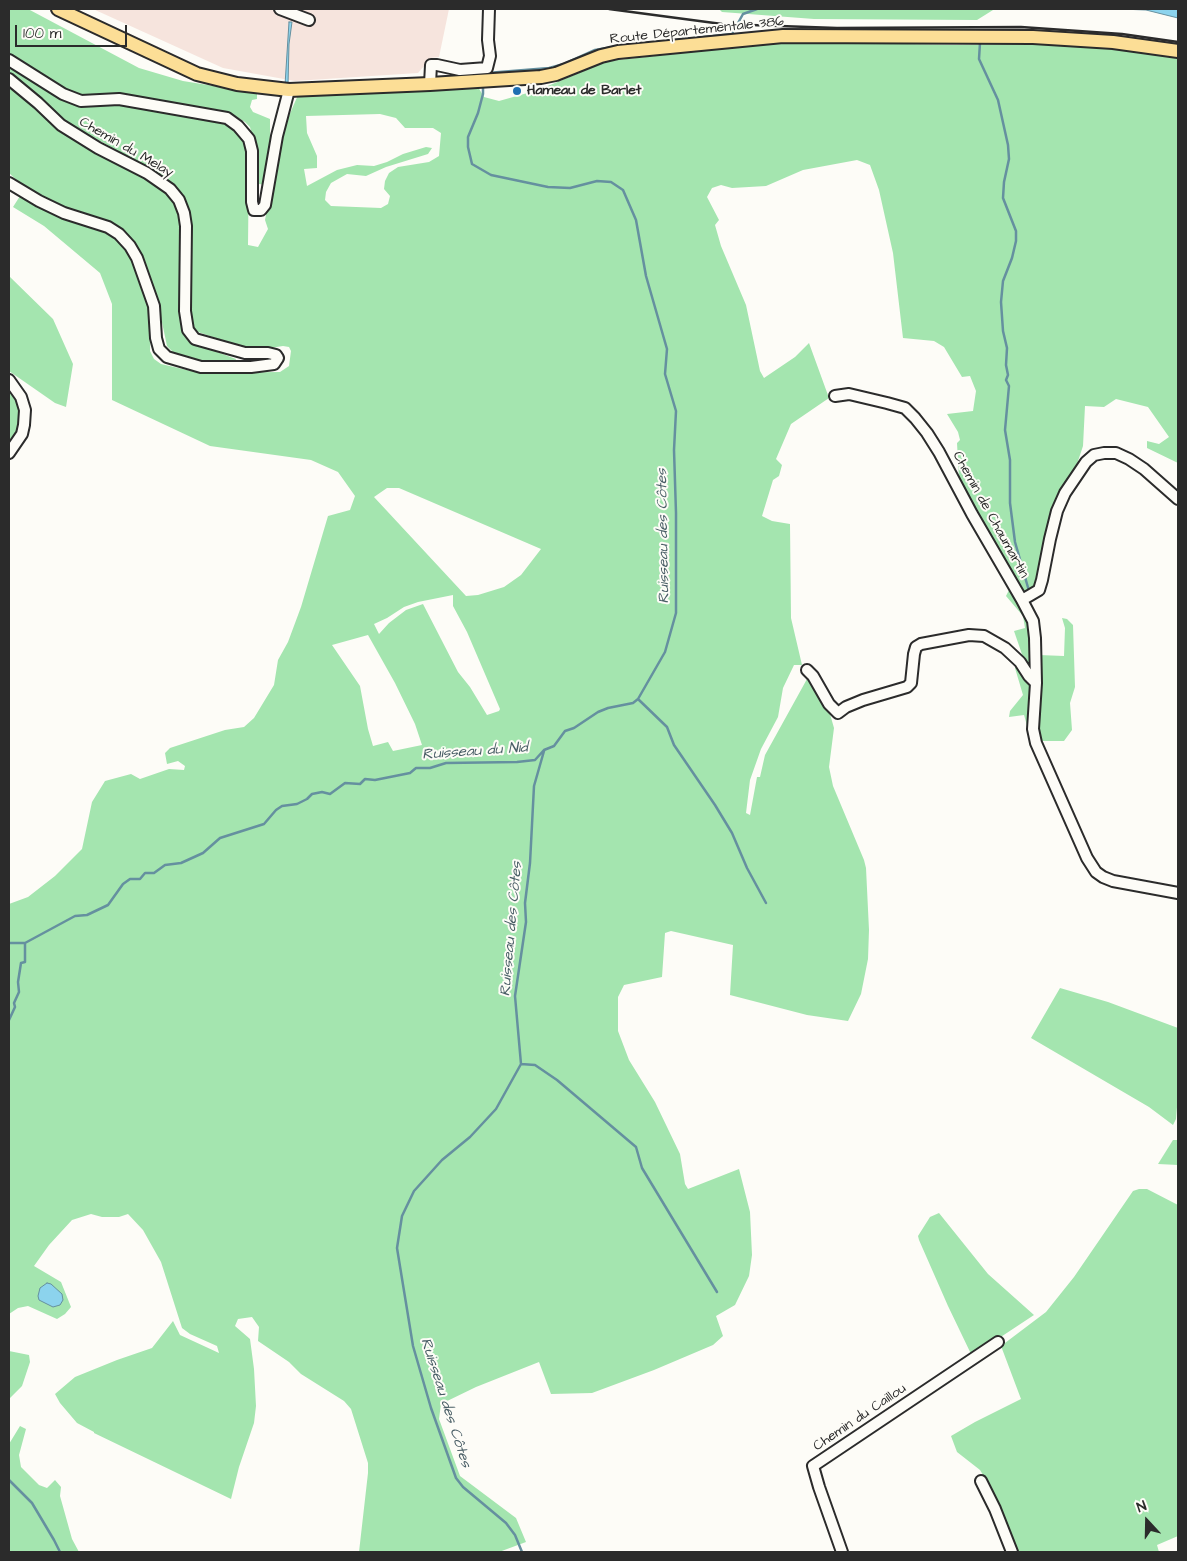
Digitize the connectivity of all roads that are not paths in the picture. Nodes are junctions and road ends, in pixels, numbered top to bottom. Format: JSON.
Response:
{"nodes":[{"id":1,"x":58,"y":9,"type":"edge"},
{"id":2,"x":280,"y":9,"type":"edge"},
{"id":3,"x":489,"y":9,"type":"edge"},
{"id":4,"x":309,"y":20,"type":"dead end"},
{"id":5,"x":1178,"y":51,"type":"edge"},
{"id":6,"x":9,"y":60,"type":"edge"},
{"id":7,"x":9,"y":79,"type":"edge"},
{"id":8,"x":430,"y":84,"type":"junction"},
{"id":9,"x":289,"y":90,"type":"junction"},
{"id":10,"x":9,"y":183,"type":"edge"},
{"id":11,"x":9,"y":380,"type":"edge"},
{"id":12,"x":836,"y":396,"type":"dead end"},
{"id":13,"x":9,"y":453,"type":"edge"},
{"id":14,"x":1178,"y":499,"type":"edge"},
{"id":15,"x":1022,"y":600,"type":"junction"},
{"id":16,"x":807,"y":670,"type":"dead end"},
{"id":17,"x":1036,"y":683,"type":"junction"},
{"id":18,"x":1178,"y":893,"type":"edge"},
{"id":19,"x":998,"y":1342,"type":"dead end"},
{"id":20,"x":982,"y":1481,"type":"dead end"},
{"id":21,"x":842,"y":1552,"type":"edge"},
{"id":22,"x":1012,"y":1552,"type":"edge"}],
"edges":[{"from":1,"to":9,"type":"main road","name":"Route Départementale 386"},
{"from":2,"to":4,"type":"street"},
{"from":3,"to":8,"type":"street"},
{"from":5,"to":8,"type":"main road","name":"Route Départementale 386"},
{"from":6,"to":9,"type":"street","name":"Chemin du Melay"},
{"from":7,"to":10,"type":"street","name":"Chemin du Melay"},
{"from":8,"to":9,"type":"main road","name":"Route Départementale 386"},
{"from":11,"to":13,"type":"street"},
{"from":12,"to":15,"type":"street","name":"Chemin de Chaumartin"},
{"from":14,"to":15,"type":"street","name":"Chemin de Chaumartin"},
{"from":15,"to":17,"type":"street"},
{"from":16,"to":17,"type":"street"},
{"from":17,"to":18,"type":"street"},
{"from":19,"to":21,"type":"street","name":"Chemin du Caillou"},
{"from":20,"to":22,"type":"street"}]}
